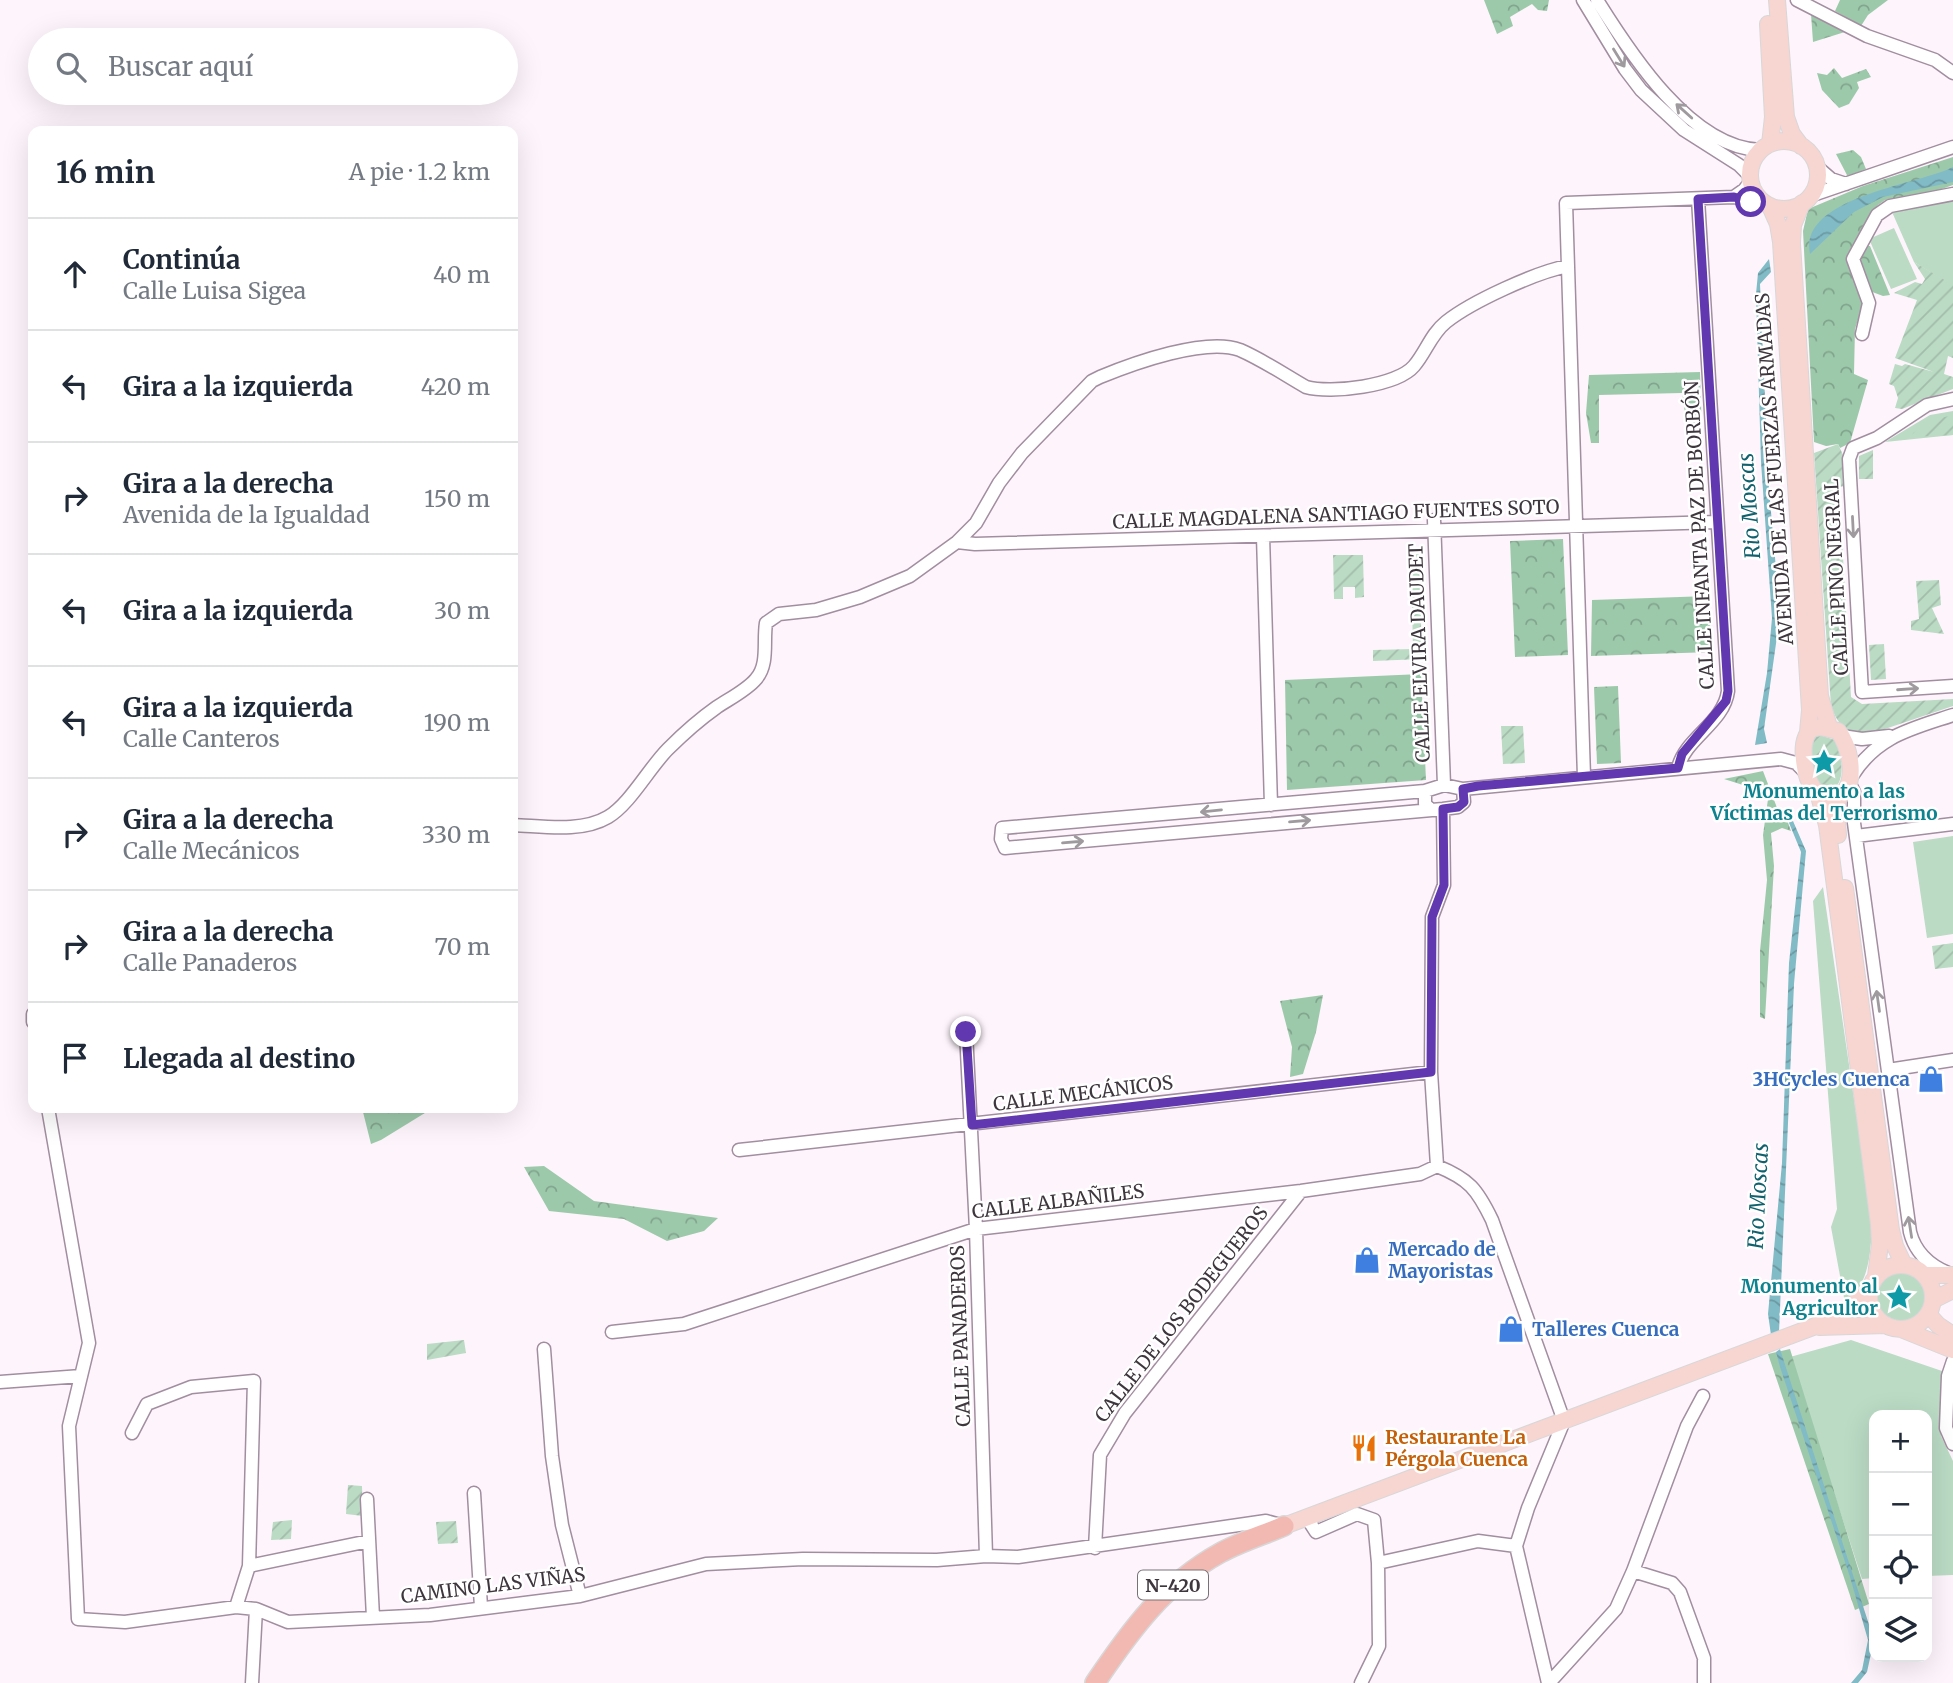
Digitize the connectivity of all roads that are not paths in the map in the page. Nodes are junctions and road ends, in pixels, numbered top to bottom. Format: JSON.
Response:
{"nodes":[{"id":1,"x":1583,"y":0,"type":"edge"},
{"id":2,"x":1597,"y":0,"type":"edge"},
{"id":3,"x":1767,"y":0,"type":"edge"},
{"id":4,"x":1777,"y":0,"type":"edge"},
{"id":5,"x":1797,"y":0,"type":"edge"},
{"id":6,"x":1953,"y":73,"type":"edge"},
{"id":7,"x":1801,"y":146,"type":"junction"},
{"id":8,"x":1765,"y":147,"type":"junction"},
{"id":9,"x":1953,"y":147,"type":"edge"},
{"id":10,"x":1816,"y":166,"type":"junction"},
{"id":11,"x":1750,"y":178,"type":"junction"},
{"id":12,"x":1847,"y":184,"type":"junction"},
{"id":13,"x":1953,"y":194,"type":"edge"},
{"id":14,"x":1734,"y":197,"type":"junction"},
{"id":15,"x":1698,"y":199,"type":"junction"},
{"id":16,"x":1806,"y":200,"type":"junction"},
{"id":17,"x":1768,"y":204,"type":"junction"},
{"id":18,"x":1568,"y":266,"type":"junction"},
{"id":19,"x":1861,"y":334,"type":"dead end"},
{"id":20,"x":1953,"y":399,"type":"edge"},
{"id":21,"x":1717,"y":522,"type":"junction"},
{"id":22,"x":1434,"y":525,"type":"junction"},
{"id":23,"x":1577,"y":527,"type":"junction"},
{"id":24,"x":1263,"y":536,"type":"junction"},
{"id":25,"x":957,"y":542,"type":"junction"},
{"id":26,"x":1953,"y":686,"type":"edge"},
{"id":27,"x":1953,"y":715,"type":"edge"},
{"id":28,"x":1835,"y":731,"type":"junction"},
{"id":29,"x":1806,"y":736,"type":"junction"},
{"id":30,"x":1893,"y":736,"type":"junction"},
{"id":31,"x":1781,"y":759,"type":"junction"},
{"id":32,"x":1678,"y":768,"type":"junction"},
{"id":33,"x":1806,"y":773,"type":"junction"},
{"id":34,"x":1584,"y":777,"type":"junction"},
{"id":35,"x":1444,"y":785,"type":"junction"},
{"id":36,"x":1847,"y":785,"type":"junction"},
{"id":37,"x":1463,"y":789,"type":"junction"},
{"id":38,"x":1425,"y":792,"type":"junction"},
{"id":39,"x":1819,"y":796,"type":"junction"},
{"id":40,"x":1271,"y":804,"type":"junction"},
{"id":41,"x":1437,"y":809,"type":"junction"},
{"id":42,"x":1953,"y":824,"type":"edge"},
{"id":43,"x":518,"y":825,"type":"edge"},
{"id":44,"x":1856,"y":836,"type":"junction"},
{"id":45,"x":966,"y":1032,"type":"dead end"},
{"id":46,"x":1953,"y":1060,"type":"edge"},
{"id":47,"x":1888,"y":1070,"type":"junction"},
{"id":48,"x":1431,"y":1072,"type":"junction"},
{"id":49,"x":49,"y":1113,"type":"edge"},
{"id":50,"x":972,"y":1125,"type":"junction"},
{"id":51,"x":739,"y":1150,"type":"dead end"},
{"id":52,"x":1437,"y":1166,"type":"junction"},
{"id":53,"x":1905,"y":1188,"type":"junction"},
{"id":54,"x":1301,"y":1191,"type":"junction"},
{"id":55,"x":1890,"y":1219,"type":"junction"},
{"id":56,"x":976,"y":1229,"type":"junction"},
{"id":57,"x":1904,"y":1265,"type":"junction"},
{"id":58,"x":1924,"y":1275,"type":"junction"},
{"id":59,"x":1876,"y":1276,"type":"junction"},
{"id":60,"x":1953,"y":1280,"type":"edge"},
{"id":61,"x":1869,"y":1292,"type":"junction"},
{"id":62,"x":1931,"y":1307,"type":"junction"},
{"id":63,"x":1813,"y":1327,"type":"junction"},
{"id":64,"x":1894,"y":1327,"type":"junction"},
{"id":65,"x":612,"y":1332,"type":"dead end"},
{"id":66,"x":1953,"y":1335,"type":"edge"},
{"id":67,"x":544,"y":1349,"type":"dead end"},
{"id":68,"x":1953,"y":1350,"type":"edge"},
{"id":69,"x":1953,"y":1361,"type":"edge"},
{"id":70,"x":81,"y":1376,"type":"junction"},
{"id":71,"x":0,"y":1382,"type":"edge"},
{"id":72,"x":1703,"y":1396,"type":"dead end"},
{"id":73,"x":1564,"y":1421,"type":"junction"},
{"id":74,"x":132,"y":1433,"type":"dead end"},
{"id":75,"x":1953,"y":1444,"type":"edge"},
{"id":76,"x":474,"y":1493,"type":"dead end"},
{"id":77,"x":367,"y":1499,"type":"dead end"},
{"id":78,"x":1307,"y":1518,"type":"junction"},
{"id":79,"x":1284,"y":1527,"type":"junction"},
{"id":80,"x":369,"y":1541,"type":"junction"},
{"id":81,"x":1516,"y":1546,"type":"junction"},
{"id":82,"x":1095,"y":1548,"type":"junction"},
{"id":83,"x":986,"y":1556,"type":"junction"},
{"id":84,"x":1378,"y":1563,"type":"junction"},
{"id":85,"x":249,"y":1566,"type":"junction"},
{"id":86,"x":1633,"y":1571,"type":"junction"},
{"id":87,"x":580,"y":1596,"type":"junction"},
{"id":88,"x":236,"y":1607,"type":"junction"},
{"id":89,"x":481,"y":1608,"type":"junction"},
{"id":90,"x":256,"y":1609,"type":"junction"},
{"id":91,"x":373,"y":1617,"type":"junction"},
{"id":92,"x":252,"y":1683,"type":"edge"},
{"id":93,"x":1095,"y":1683,"type":"edge"},
{"id":94,"x":1361,"y":1683,"type":"edge"},
{"id":95,"x":1549,"y":1683,"type":"edge"},
{"id":96,"x":1704,"y":1683,"type":"edge"}],
"edges":[{"from":1,"to":11,"type":"street","one_way":true},
{"from":8,"to":2,"type":"street","one_way":true},
{"from":3,"to":8,"type":"main road"},
{"from":4,"to":7,"type":"main road"},
{"from":5,"to":6,"type":"street"},
{"from":7,"to":8,"type":"main road"},
{"from":7,"to":10,"type":"main road"},
{"from":8,"to":11,"type":"main road"},
{"from":9,"to":12,"type":"street"},
{"from":10,"to":12,"type":"street"},
{"from":10,"to":16,"type":"main road"},
{"from":11,"to":14,"type":"street"},
{"from":11,"to":17,"type":"main road"},
{"from":12,"to":16,"type":"street"},
{"from":13,"to":19,"type":"street"},
{"from":14,"to":15,"type":"street"},
{"from":14,"to":17,"type":"street"},
{"from":15,"to":18,"type":"street"},
{"from":15,"to":21,"type":"street","name":"CALLE INFANTA PAZ DE BORBÓN"},
{"from":16,"to":17,"type":"main road"},
{"from":16,"to":28,"type":"main road","name":"AVENIDA DE LAS FUERZAS ARMADAS"},
{"from":17,"to":29,"type":"main road","name":"AVENIDA DE LAS FUERZAS ARMADAS"},
{"from":18,"to":23,"type":"street"},
{"from":18,"to":25,"type":"street"},
{"from":20,"to":26,"type":"street","name":"CALLE PINO NEGRAL","one_way":true},
{"from":21,"to":23,"type":"street","name":"CALLE MAGDALENA SANTIAGO FUENTES SOTO"},
{"from":21,"to":32,"type":"street","name":"CALLE INFANTA PAZ DE BORBÓN"},
{"from":22,"to":23,"type":"street","name":"CALLE MAGDALENA SANTIAGO FUENTES SOTO"},
{"from":22,"to":24,"type":"street","name":"CALLE MAGDALENA SANTIAGO FUENTES SOTO"},
{"from":22,"to":35,"type":"street","name":"CALLE ELVIRA DAUDET"},
{"from":23,"to":34,"type":"street"},
{"from":24,"to":25,"type":"street","name":"CALLE MAGDALENA SANTIAGO FUENTES SOTO"},
{"from":24,"to":40,"type":"street"},
{"from":25,"to":43,"type":"street"},
{"from":27,"to":30,"type":"street"},
{"from":28,"to":29,"type":"main road"},
{"from":28,"to":30,"type":"street"},
{"from":28,"to":36,"type":"main road"},
{"from":29,"to":31,"type":"street"},
{"from":29,"to":33,"type":"main road"},
{"from":30,"to":36,"type":"street"},
{"from":31,"to":32,"type":"street"},
{"from":31,"to":33,"type":"street"},
{"from":32,"to":34,"type":"street"},
{"from":33,"to":39,"type":"main road"},
{"from":34,"to":37,"type":"street"},
{"from":35,"to":37,"type":"street"},
{"from":35,"to":38,"type":"street"},
{"from":36,"to":39,"type":"main road"},
{"from":36,"to":44,"type":"street"},
{"from":36,"to":55,"type":"main road"},
{"from":37,"to":41,"type":"street"},
{"from":38,"to":40,"type":"street"},
{"from":38,"to":41,"type":"street"},
{"from":39,"to":59,"type":"main road"},
{"from":40,"to":41,"type":"street","one_way":true},
{"from":41,"to":48,"type":"street"},
{"from":42,"to":44,"type":"street"},
{"from":47,"to":44,"type":"street","one_way":true},
{"from":45,"to":50,"type":"street","name":"CALLE PANADEROS"},
{"from":46,"to":47,"type":"street"},
{"from":47,"to":53,"type":"street"},
{"from":48,"to":50,"type":"street","name":"CALLE MECÁNICOS"},
{"from":48,"to":52,"type":"street"},
{"from":49,"to":70,"type":"street"},
{"from":50,"to":51,"type":"street","name":"CALLE MECÁNICOS"},
{"from":50,"to":56,"type":"street","name":"CALLE PANADEROS"},
{"from":52,"to":54,"type":"street","name":"CALLE ALBAÑILES"},
{"from":52,"to":73,"type":"street"},
{"from":53,"to":55,"type":"street"},
{"from":60,"to":53,"type":"street","one_way":true},
{"from":54,"to":56,"type":"street","name":"CALLE ALBAÑILES"},
{"from":54,"to":82,"type":"street","name":"CALLE DE LOS BODEGUEROS"},
{"from":55,"to":57,"type":"main road"},
{"from":56,"to":65,"type":"street","name":"CALLE ALBAÑILES"},
{"from":56,"to":83,"type":"street","name":"CALLE PANADEROS"},
{"from":57,"to":58,"type":"main road"},
{"from":57,"to":59,"type":"main road"},
{"from":58,"to":60,"type":"main road"},
{"from":58,"to":62,"type":"main road"},
{"from":59,"to":61,"type":"main road"},
{"from":60,"to":62,"type":"main road"},
{"from":61,"to":63,"type":"main road"},
{"from":61,"to":64,"type":"main road"},
{"from":62,"to":64,"type":"main road"},
{"from":62,"to":66,"type":"main road"},
{"from":63,"to":64,"type":"main road"},
{"from":63,"to":73,"type":"main road"},
{"from":64,"to":68,"type":"main road"},
{"from":67,"to":87,"type":"street"},
{"from":69,"to":75,"type":"street"},
{"from":70,"to":71,"type":"street"},
{"from":70,"to":88,"type":"street","name":"CAMINO LAS VIÑAS"},
{"from":72,"to":86,"type":"street"},
{"from":73,"to":78,"type":"main road"},
{"from":73,"to":81,"type":"street"},
{"from":74,"to":85,"type":"street"},
{"from":76,"to":89,"type":"street"},
{"from":77,"to":80,"type":"street"},
{"from":78,"to":79,"type":"main road"},
{"from":78,"to":84,"type":"street"},
{"from":79,"to":82,"type":"street","name":"CAMINO LAS VIÑAS"},
{"from":79,"to":93,"type":"highway","number":"N-420"},
{"from":80,"to":85,"type":"street"},
{"from":80,"to":91,"type":"street"},
{"from":81,"to":84,"type":"street"},
{"from":81,"to":95,"type":"street"},
{"from":82,"to":83,"type":"street","name":"CAMINO LAS VIÑAS"},
{"from":83,"to":87,"type":"street","name":"CAMINO LAS VIÑAS"},
{"from":84,"to":94,"type":"street"},
{"from":85,"to":88,"type":"street"},
{"from":86,"to":95,"type":"street"},
{"from":86,"to":96,"type":"street"},
{"from":87,"to":89,"type":"street","name":"CAMINO LAS VIÑAS"},
{"from":88,"to":90,"type":"street","name":"CAMINO LAS VIÑAS"},
{"from":89,"to":91,"type":"street","name":"CAMINO LAS VIÑAS"},
{"from":90,"to":91,"type":"street","name":"CAMINO LAS VIÑAS"},
{"from":90,"to":92,"type":"street"}]}
